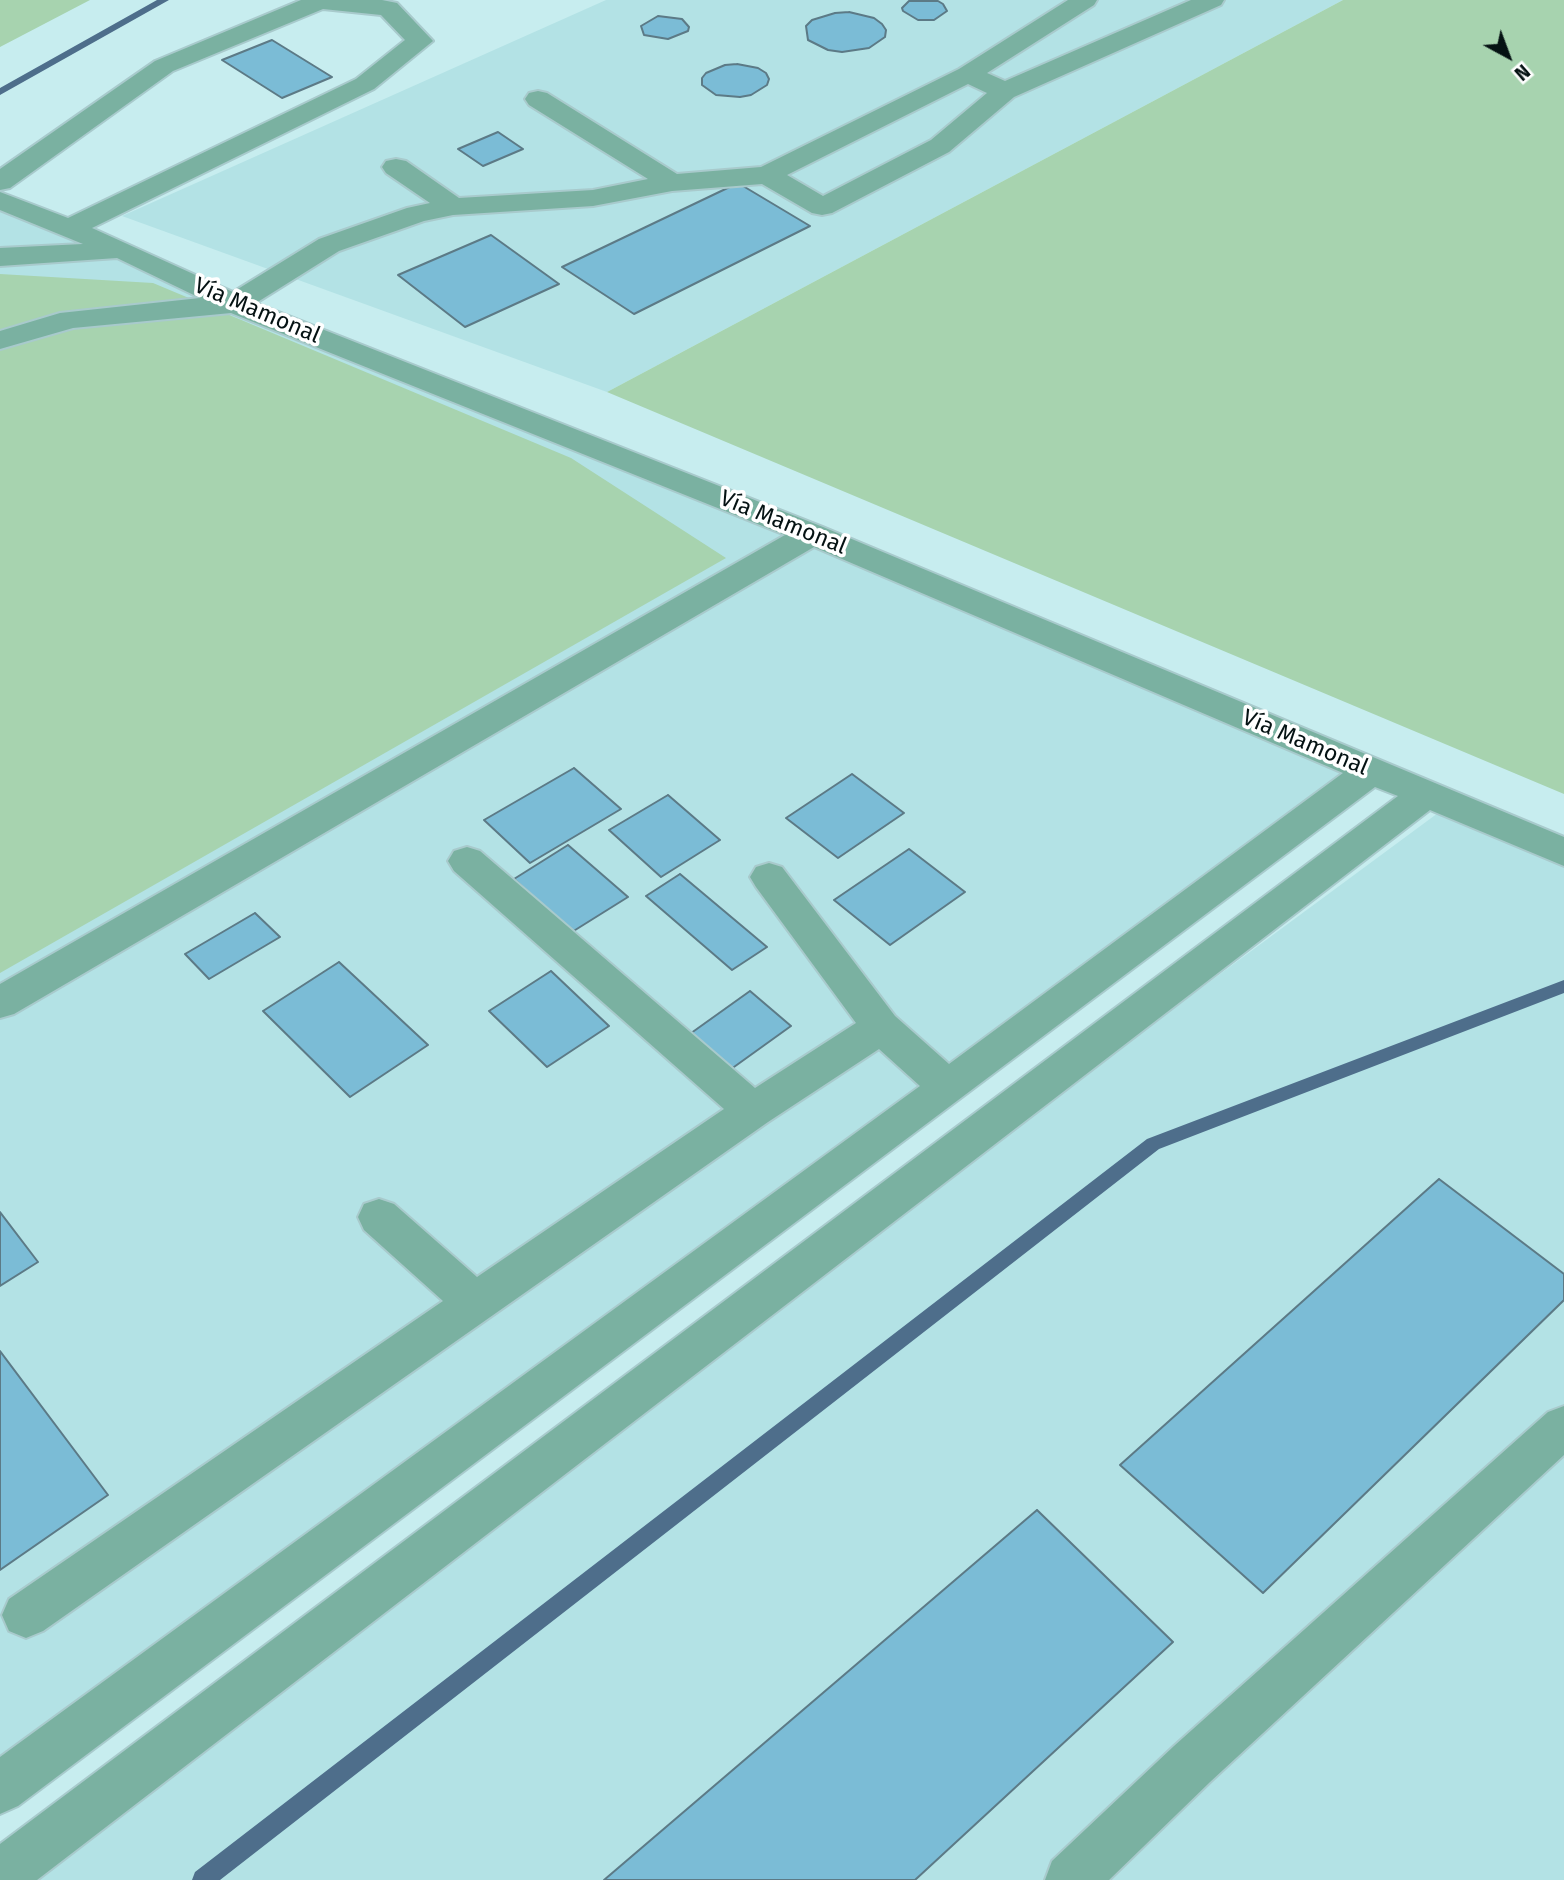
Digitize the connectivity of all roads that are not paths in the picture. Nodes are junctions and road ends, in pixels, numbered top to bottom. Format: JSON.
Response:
{"nodes":[{"id":1,"x":1085,"y":0,"type":"edge"},
{"id":2,"x":1212,"y":0,"type":"edge"},
{"id":3,"x":968,"y":74,"type":"junction"},
{"id":4,"x":1005,"y":91,"type":"junction"},
{"id":5,"x":538,"y":99,"type":"dead end"},
{"id":6,"x":396,"y":167,"type":"dead end"},
{"id":7,"x":767,"y":175,"type":"junction"},
{"id":8,"x":0,"y":182,"type":"edge"},
{"id":9,"x":672,"y":183,"type":"junction"},
{"id":10,"x":0,"y":200,"type":"edge"},
{"id":11,"x":453,"y":208,"type":"junction"},
{"id":12,"x":70,"y":228,"type":"junction"},
{"id":13,"x":125,"y":251,"type":"junction"},
{"id":14,"x":0,"y":257,"type":"edge"},
{"id":15,"x":234,"y":304,"type":"junction"},
{"id":16,"x":0,"y":340,"type":"edge"},
{"id":17,"x":812,"y":534,"type":"junction"},
{"id":18,"x":1371,"y":771,"type":"junction"},
{"id":19,"x":1427,"y":793,"type":"junction"},
{"id":20,"x":1564,"y":852,"type":"edge"},
{"id":21,"x":467,"y":861,"type":"dead end"},
{"id":22,"x":769,"y":877,"type":"dead end"},
{"id":23,"x":0,"y":1003,"type":"edge"},
{"id":24,"x":881,"y":1027,"type":"junction"},
{"id":25,"x":948,"y":1087,"type":"junction"},
{"id":26,"x":753,"y":1110,"type":"junction"},
{"id":27,"x":379,"y":1217,"type":"dead end"},
{"id":28,"x":475,"y":1303,"type":"junction"},
{"id":29,"x":1564,"y":1426,"type":"edge"},
{"id":30,"x":26,"y":1615,"type":"dead end"},
{"id":31,"x":0,"y":1788,"type":"edge"},
{"id":32,"x":0,"y":1876,"type":"edge"},
{"id":33,"x":1071,"y":1880,"type":"edge"}],
"edges":[{"from":1,"to":3,"type":"street"},
{"from":2,"to":4,"type":"street"},
{"from":3,"to":4,"type":"street"},
{"from":3,"to":7,"type":"street"},
{"from":4,"to":7,"type":"street"},
{"from":5,"to":9,"type":"street"},
{"from":6,"to":11,"type":"street"},
{"from":7,"to":9,"type":"street"},
{"from":8,"to":12,"type":"street"},
{"from":9,"to":11,"type":"street"},
{"from":10,"to":12,"type":"street","name":"Vía Mamonal"},
{"from":11,"to":15,"type":"street"},
{"from":12,"to":13,"type":"street","name":"Vía Mamonal"},
{"from":13,"to":14,"type":"street"},
{"from":13,"to":15,"type":"street","name":"Vía Mamonal"},
{"from":15,"to":16,"type":"street"},
{"from":15,"to":17,"type":"street","name":"Vía Mamonal"},
{"from":17,"to":18,"type":"street","name":"Vía Mamonal"},
{"from":17,"to":23,"type":"street"},
{"from":18,"to":19,"type":"street","name":"Vía Mamonal"},
{"from":18,"to":25,"type":"street"},
{"from":19,"to":20,"type":"street","name":"Vía Mamonal"},
{"from":19,"to":32,"type":"street"},
{"from":21,"to":26,"type":"street"},
{"from":22,"to":24,"type":"street"},
{"from":24,"to":25,"type":"street"},
{"from":24,"to":26,"type":"street"},
{"from":25,"to":31,"type":"street"},
{"from":26,"to":28,"type":"street"},
{"from":27,"to":28,"type":"street"},
{"from":28,"to":30,"type":"street"},
{"from":29,"to":33,"type":"street"}]}
